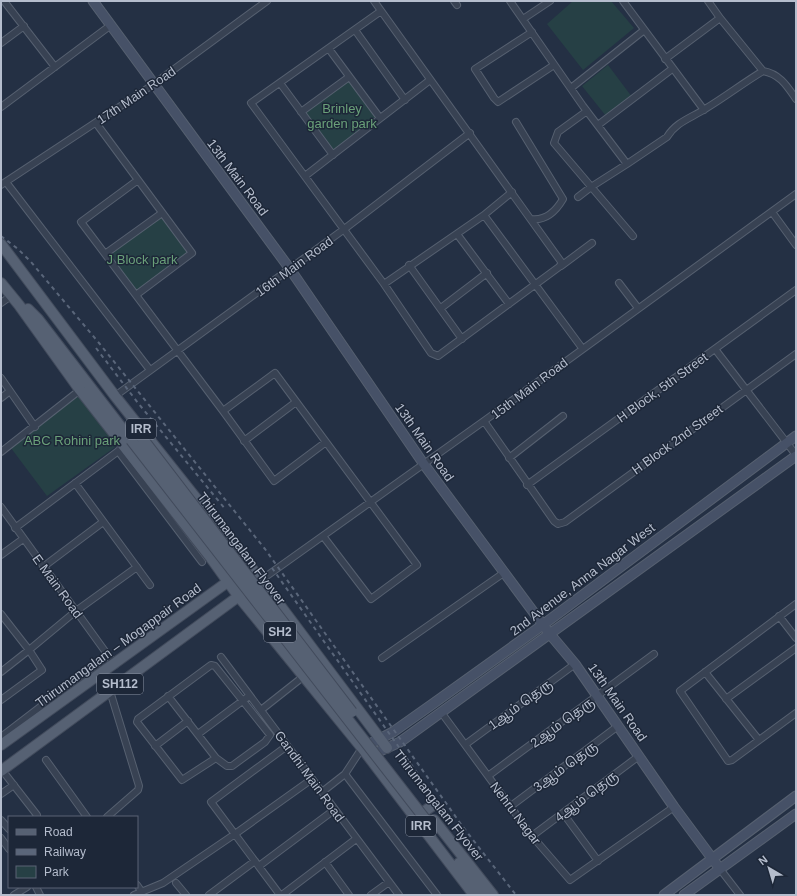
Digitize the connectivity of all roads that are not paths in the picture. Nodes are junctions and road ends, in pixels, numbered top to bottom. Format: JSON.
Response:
{"nodes":[{"id":1,"x":2,"y":1,"type":"edge"},
{"id":2,"x":93,"y":1,"type":"edge"},
{"id":3,"x":267,"y":1,"type":"edge"},
{"id":4,"x":374,"y":1,"type":"edge"},
{"id":5,"x":510,"y":1,"type":"edge"},
{"id":6,"x":550,"y":1,"type":"edge"},
{"id":7,"x":623,"y":1,"type":"edge"},
{"id":8,"x":708,"y":1,"type":"edge"},
{"id":9,"x":381,"y":12,"type":"junction"},
{"id":10,"x":720,"y":18,"type":"junction"},
{"id":11,"x":522,"y":19,"type":"junction"},
{"id":12,"x":111,"y":25,"type":"junction"},
{"id":13,"x":24,"y":26,"type":"junction"},
{"id":14,"x":355,"y":30,"type":"junction"},
{"id":15,"x":644,"y":31,"type":"junction"},
{"id":16,"x":532,"y":32,"type":"junction"},
{"id":17,"x":1,"y":43,"type":"edge"},
{"id":18,"x":328,"y":49,"type":"junction"},
{"id":19,"x":665,"y":60,"type":"junction"},
{"id":20,"x":554,"y":65,"type":"junction"},
{"id":21,"x":54,"y":67,"type":"junction"},
{"id":22,"x":672,"y":69,"type":"junction"},
{"id":23,"x":763,"y":71,"type":"junction"},
{"id":24,"x":349,"y":77,"type":"junction"},
{"id":25,"x":430,"y":80,"type":"junction"},
{"id":26,"x":280,"y":83,"type":"junction"},
{"id":27,"x":154,"y":84,"type":"junction"},
{"id":28,"x":570,"y":88,"type":"junction"},
{"id":29,"x":796,"y":99,"type":"edge"},
{"id":30,"x":405,"y":100,"type":"junction"},
{"id":31,"x":1,"y":107,"type":"edge"},
{"id":32,"x":704,"y":110,"type":"junction"},
{"id":33,"x":587,"y":111,"type":"junction"},
{"id":34,"x":301,"y":112,"type":"junction"},
{"id":35,"x":380,"y":118,"type":"junction"},
{"id":36,"x":516,"y":122,"type":"dead end"},
{"id":37,"x":96,"y":123,"type":"junction"},
{"id":38,"x":598,"y":125,"type":"junction"},
{"id":39,"x":470,"y":134,"type":"junction"},
{"id":40,"x":333,"y":155,"type":"junction"},
{"id":41,"x":627,"y":164,"type":"junction"},
{"id":42,"x":304,"y":176,"type":"junction"},
{"id":43,"x":138,"y":180,"type":"junction"},
{"id":44,"x":3,"y":183,"type":"edge"},
{"id":45,"x":591,"y":187,"type":"junction"},
{"id":46,"x":512,"y":192,"type":"junction"},
{"id":47,"x":796,"y":194,"type":"edge"},
{"id":48,"x":578,"y":197,"type":"dead end"},
{"id":49,"x":772,"y":212,"type":"junction"},
{"id":50,"x":162,"y":213,"type":"junction"},
{"id":51,"x":484,"y":215,"type":"junction"},
{"id":52,"x":532,"y":219,"type":"junction"},
{"id":53,"x":343,"y":230,"type":"junction"},
{"id":54,"x":457,"y":234,"type":"junction"},
{"id":55,"x":633,"y":236,"type":"dead end"},
{"id":56,"x":592,"y":243,"type":"dead end"},
{"id":57,"x":1,"y":244,"type":"edge"},
{"id":58,"x":796,"y":245,"type":"edge"},
{"id":59,"x":105,"y":254,"type":"junction"},
{"id":60,"x":410,"y":265,"type":"junction"},
{"id":61,"x":561,"y":266,"type":"junction"},
{"id":62,"x":290,"y":269,"type":"junction"},
{"id":63,"x":487,"y":274,"type":"junction"},
{"id":64,"x":1,"y":283,"type":"edge"},
{"id":65,"x":619,"y":283,"type":"dead end"},
{"id":66,"x":384,"y":284,"type":"junction"},
{"id":67,"x":535,"y":284,"type":"junction"},
{"id":68,"x":35,"y":290,"type":"junction"},
{"id":69,"x":796,"y":290,"type":"edge"},
{"id":70,"x":136,"y":295,"type":"junction"},
{"id":71,"x":11,"y":296,"type":"junction"},
{"id":72,"x":1,"y":303,"type":"edge"},
{"id":73,"x":509,"y":304,"type":"junction"},
{"id":74,"x":19,"y":305,"type":"junction"},
{"id":75,"x":441,"y":308,"type":"junction"},
{"id":76,"x":638,"y":308,"type":"junction"},
{"id":77,"x":462,"y":339,"type":"junction"},
{"id":78,"x":582,"y":348,"type":"junction"},
{"id":79,"x":715,"y":349,"type":"junction"},
{"id":80,"x":178,"y":350,"type":"junction"},
{"id":81,"x":796,"y":354,"type":"edge"},
{"id":82,"x":150,"y":370,"type":"junction"},
{"id":83,"x":1,"y":378,"type":"edge"},
{"id":84,"x":746,"y":389,"type":"junction"},
{"id":85,"x":80,"y":390,"type":"junction"},
{"id":86,"x":10,"y":391,"type":"junction"},
{"id":87,"x":115,"y":396,"type":"junction"},
{"id":88,"x":1,"y":398,"type":"edge"},
{"id":89,"x":296,"y":402,"type":"junction"},
{"id":90,"x":223,"y":411,"type":"junction"},
{"id":91,"x":563,"y":416,"type":"dead end"},
{"id":92,"x":484,"y":421,"type":"junction"},
{"id":93,"x":35,"y":427,"type":"junction"},
{"id":94,"x":796,"y":436,"type":"edge"},
{"id":95,"x":244,"y":441,"type":"junction"},
{"id":96,"x":326,"y":442,"type":"junction"},
{"id":97,"x":787,"y":442,"type":"junction"},
{"id":98,"x":128,"y":443,"type":"junction"},
{"id":99,"x":1,"y":452,"type":"edge"},
{"id":100,"x":796,"y":455,"type":"edge"},
{"id":101,"x":510,"y":458,"type":"junction"},
{"id":102,"x":423,"y":463,"type":"junction"},
{"id":103,"x":75,"y":483,"type":"junction"},
{"id":104,"x":527,"y":485,"type":"junction"},
{"id":105,"x":371,"y":502,"type":"junction"},
{"id":106,"x":1,"y":507,"type":"edge"},
{"id":107,"x":7,"y":516,"type":"junction"},
{"id":108,"x":1,"y":521,"type":"edge"},
{"id":109,"x":103,"y":522,"type":"junction"},
{"id":110,"x":215,"y":522,"type":"junction"},
{"id":111,"x":15,"y":528,"type":"junction"},
{"id":112,"x":323,"y":536,"type":"junction"},
{"id":113,"x":195,"y":537,"type":"junction"},
{"id":114,"x":23,"y":539,"type":"junction"},
{"id":115,"x":1,"y":555,"type":"edge"},
{"id":116,"x":202,"y":562,"type":"dead end"},
{"id":117,"x":43,"y":566,"type":"junction"},
{"id":118,"x":250,"y":566,"type":"junction"},
{"id":119,"x":137,"y":567,"type":"junction"},
{"id":120,"x":505,"y":572,"type":"junction"},
{"id":121,"x":261,"y":580,"type":"junction"},
{"id":122,"x":228,"y":582,"type":"junction"},
{"id":123,"x":150,"y":585,"type":"dead end"},
{"id":124,"x":239,"y":596,"type":"junction"},
{"id":125,"x":796,"y":604,"type":"edge"},
{"id":126,"x":76,"y":611,"type":"junction"},
{"id":127,"x":1,"y":614,"type":"edge"},
{"id":128,"x":779,"y":616,"type":"junction"},
{"id":129,"x":544,"y":624,"type":"junction"},
{"id":130,"x":549,"y":633,"type":"junction"},
{"id":131,"x":796,"y":638,"type":"edge"},
{"id":132,"x":796,"y":648,"type":"edge"},
{"id":133,"x":29,"y":650,"type":"junction"},
{"id":134,"x":654,"y":654,"type":"dead end"},
{"id":135,"x":108,"y":655,"type":"junction"},
{"id":136,"x":221,"y":657,"type":"dead end"},
{"id":137,"x":382,"y":658,"type":"dead end"},
{"id":138,"x":1,"y":662,"type":"edge"},
{"id":139,"x":575,"y":664,"type":"junction"},
{"id":140,"x":115,"y":665,"type":"junction"},
{"id":141,"x":3,"y":670,"type":"edge"},
{"id":142,"x":705,"y":672,"type":"junction"},
{"id":143,"x":304,"y":676,"type":"junction"},
{"id":144,"x":110,"y":691,"type":"junction"},
{"id":145,"x":168,"y":696,"type":"junction"},
{"id":146,"x":249,"y":696,"type":"junction"},
{"id":147,"x":598,"y":696,"type":"junction"},
{"id":148,"x":726,"y":699,"type":"junction"},
{"id":149,"x":1,"y":700,"type":"edge"},
{"id":150,"x":242,"y":701,"type":"junction"},
{"id":151,"x":261,"y":710,"type":"junction"},
{"id":152,"x":441,"y":712,"type":"junction"},
{"id":153,"x":796,"y":713,"type":"edge"},
{"id":154,"x":188,"y":721,"type":"junction"},
{"id":155,"x":618,"y":726,"type":"junction"},
{"id":156,"x":198,"y":734,"type":"junction"},
{"id":157,"x":1,"y":737,"type":"edge"},
{"id":158,"x":380,"y":738,"type":"junction"},
{"id":159,"x":759,"y":740,"type":"junction"},
{"id":160,"x":466,"y":744,"type":"junction"},
{"id":161,"x":1,"y":745,"type":"edge"},
{"id":162,"x":155,"y":746,"type":"junction"},
{"id":163,"x":287,"y":746,"type":"junction"},
{"id":164,"x":362,"y":748,"type":"junction"},
{"id":165,"x":387,"y":748,"type":"junction"},
{"id":166,"x":639,"y":756,"type":"junction"},
{"id":167,"x":369,"y":757,"type":"junction"},
{"id":168,"x":216,"y":758,"type":"junction"},
{"id":169,"x":46,"y":760,"type":"dead end"},
{"id":170,"x":354,"y":763,"type":"junction"},
{"id":171,"x":1,"y":770,"type":"edge"},
{"id":172,"x":346,"y":774,"type":"junction"},
{"id":173,"x":488,"y":776,"type":"junction"},
{"id":174,"x":312,"y":779,"type":"junction"},
{"id":175,"x":14,"y":785,"type":"junction"},
{"id":176,"x":322,"y":792,"type":"junction"},
{"id":177,"x":1,"y":794,"type":"edge"},
{"id":178,"x":796,"y":796,"type":"edge"},
{"id":179,"x":432,"y":806,"type":"dead end"},
{"id":180,"x":511,"y":806,"type":"junction"},
{"id":181,"x":674,"y":807,"type":"junction"},
{"id":182,"x":334,"y":810,"type":"junction"},
{"id":183,"x":563,"y":813,"type":"junction"},
{"id":184,"x":796,"y":814,"type":"edge"},
{"id":185,"x":36,"y":816,"type":"edge"},
{"id":186,"x":86,"y":816,"type":"edge"},
{"id":187,"x":108,"y":816,"type":"edge"},
{"id":188,"x":415,"y":818,"type":"junction"},
{"id":189,"x":1,"y":820,"type":"edge"},
{"id":190,"x":432,"y":822,"type":"junction"},
{"id":191,"x":6,"y":828,"type":"edge"},
{"id":192,"x":236,"y":834,"type":"junction"},
{"id":193,"x":532,"y":836,"type":"junction"},
{"id":194,"x":1,"y":838,"type":"edge"},
{"id":195,"x":356,"y":839,"type":"junction"},
{"id":196,"x":8,"y":848,"type":"edge"},
{"id":197,"x":713,"y":859,"type":"junction"},
{"id":198,"x":598,"y":861,"type":"junction"},
{"id":199,"x":325,"y":862,"type":"junction"},
{"id":200,"x":257,"y":863,"type":"junction"},
{"id":201,"x":720,"y":869,"type":"junction"},
{"id":202,"x":389,"y":882,"type":"junction"},
{"id":203,"x":176,"y":883,"type":"dead end"},
{"id":204,"x":138,"y":886,"type":"edge"},
{"id":205,"x":25,"y":888,"type":"edge"},
{"id":206,"x":142,"y":892,"type":"junction"},
{"id":207,"x":14,"y":895,"type":"edge"},
{"id":208,"x":134,"y":895,"type":"edge"},
{"id":209,"x":186,"y":895,"type":"edge"},
{"id":210,"x":209,"y":895,"type":"edge"},
{"id":211,"x":281,"y":895,"type":"edge"},
{"id":212,"x":349,"y":895,"type":"edge"},
{"id":213,"x":371,"y":895,"type":"edge"},
{"id":214,"x":399,"y":895,"type":"edge"},
{"id":215,"x":437,"y":895,"type":"edge"},
{"id":216,"x":474,"y":895,"type":"edge"},
{"id":217,"x":483,"y":895,"type":"edge"},
{"id":218,"x":493,"y":895,"type":"edge"},
{"id":219,"x":664,"y":895,"type":"edge"},
{"id":220,"x":684,"y":895,"type":"edge"},
{"id":221,"x":740,"y":895,"type":"edge"}],
"edges":[{"from":1,"to":13,"type":"street"},
{"from":2,"to":12,"type":"street","name":"13th Main Road"},
{"from":3,"to":27,"type":"street","name":"17th Main Road"},
{"from":4,"to":9,"type":"street"},
{"from":5,"to":11,"type":"street"},
{"from":6,"to":11,"type":"street"},
{"from":7,"to":15,"type":"street"},
{"from":8,"to":10,"type":"street"},
{"from":9,"to":14,"type":"street"},
{"from":9,"to":25,"type":"street"},
{"from":10,"to":19,"type":"street"},
{"from":10,"to":23,"type":"street"},
{"from":11,"to":16,"type":"street"},
{"from":12,"to":21,"type":"street"},
{"from":12,"to":27,"type":"street","name":"13th Main Road"},
{"from":13,"to":17,"type":"street"},
{"from":13,"to":21,"type":"street"},
{"from":14,"to":18,"type":"street"},
{"from":14,"to":30,"type":"street"},
{"from":15,"to":19,"type":"street"},
{"from":15,"to":28,"type":"street"},
{"from":16,"to":20,"type":"street"},
{"from":16,"to":20,"type":"street"},
{"from":18,"to":24,"type":"street"},
{"from":18,"to":26,"type":"street"},
{"from":19,"to":22,"type":"street"},
{"from":20,"to":28,"type":"street"},
{"from":21,"to":31,"type":"street"},
{"from":22,"to":32,"type":"street"},
{"from":22,"to":38,"type":"street"},
{"from":23,"to":29,"type":"street"},
{"from":23,"to":32,"type":"street"},
{"from":24,"to":34,"type":"street"},
{"from":24,"to":35,"type":"street"},
{"from":25,"to":30,"type":"street"},
{"from":25,"to":39,"type":"street"},
{"from":26,"to":34,"type":"street"},
{"from":26,"to":42,"type":"street"},
{"from":27,"to":37,"type":"street","name":"17th Main Road"},
{"from":27,"to":62,"type":"street","name":"13th Main Road"},
{"from":28,"to":33,"type":"street"},
{"from":30,"to":35,"type":"street"},
{"from":32,"to":41,"type":"street"},
{"from":33,"to":38,"type":"street"},
{"from":33,"to":45,"type":"street"},
{"from":34,"to":40,"type":"street"},
{"from":35,"to":40,"type":"street"},
{"from":36,"to":52,"type":"street"},
{"from":37,"to":43,"type":"street"},
{"from":37,"to":44,"type":"street","name":"17th Main Road"},
{"from":38,"to":41,"type":"street"},
{"from":39,"to":46,"type":"street"},
{"from":39,"to":53,"type":"street","name":"16th Main Road"},
{"from":40,"to":42,"type":"street"},
{"from":41,"to":45,"type":"street"},
{"from":42,"to":53,"type":"street"},
{"from":43,"to":50,"type":"street"},
{"from":43,"to":59,"type":"street"},
{"from":44,"to":82,"type":"street"},
{"from":45,"to":48,"type":"street"},
{"from":45,"to":55,"type":"street"},
{"from":46,"to":51,"type":"street"},
{"from":46,"to":52,"type":"street"},
{"from":47,"to":49,"type":"street","name":"15th Main Road"},
{"from":49,"to":58,"type":"street"},
{"from":49,"to":76,"type":"street","name":"15th Main Road"},
{"from":50,"to":59,"type":"street"},
{"from":50,"to":70,"type":"street"},
{"from":51,"to":54,"type":"street"},
{"from":51,"to":67,"type":"street"},
{"from":52,"to":61,"type":"street"},
{"from":53,"to":62,"type":"street","name":"16th Main Road"},
{"from":53,"to":66,"type":"street"},
{"from":54,"to":60,"type":"street"},
{"from":54,"to":63,"type":"street"},
{"from":56,"to":61,"type":"street"},
{"from":57,"to":68,"type":"main road","number":"SH2"},
{"from":59,"to":70,"type":"street"},
{"from":60,"to":66,"type":"street"},
{"from":60,"to":75,"type":"street"},
{"from":61,"to":67,"type":"street"},
{"from":62,"to":80,"type":"street","name":"16th Main Road"},
{"from":62,"to":102,"type":"street","name":"13th Main Road"},
{"from":63,"to":73,"type":"street"},
{"from":63,"to":75,"type":"street"},
{"from":64,"to":71,"type":"main road","number":"SH2"},
{"from":65,"to":76,"type":"street"},
{"from":66,"to":77,"type":"street"},
{"from":67,"to":73,"type":"street"},
{"from":67,"to":78,"type":"street"},
{"from":68,"to":87,"type":"main road","number":"IRR"},
{"from":68,"to":98,"type":"main road","name":"Thirumangalam Flyover","number":"SH2"},
{"from":69,"to":79,"type":"street","name":"H Block, 5th Street"},
{"from":70,"to":80,"type":"street"},
{"from":71,"to":72,"type":"street"},
{"from":71,"to":74,"type":"main road","number":"SH2"},
{"from":73,"to":77,"type":"street"},
{"from":74,"to":85,"type":"main road","number":"IRR"},
{"from":74,"to":98,"type":"main road","name":"Thirumangalam Flyover","number":"SH2"},
{"from":75,"to":77,"type":"street"},
{"from":76,"to":78,"type":"street","name":"15th Main Road"},
{"from":78,"to":92,"type":"street","name":"15th Main Road"},
{"from":79,"to":84,"type":"street"},
{"from":79,"to":104,"type":"street","name":"H Block, 5th Street"},
{"from":80,"to":82,"type":"street","name":"16th Main Road"},
{"from":80,"to":90,"type":"street"},
{"from":81,"to":84,"type":"street","name":"H Block 2nd Street"},
{"from":82,"to":87,"type":"street","name":"16th Main Road"},
{"from":83,"to":86,"type":"street"},
{"from":84,"to":97,"type":"street"},
{"from":84,"to":104,"type":"street","name":"H Block 2nd Street"},
{"from":85,"to":93,"type":"street"},
{"from":85,"to":98,"type":"main road","number":"IRR"},
{"from":86,"to":88,"type":"street"},
{"from":86,"to":93,"type":"street"},
{"from":87,"to":110,"type":"main road","number":"IRR"},
{"from":89,"to":90,"type":"street"},
{"from":89,"to":95,"type":"street"},
{"from":89,"to":96,"type":"street"},
{"from":90,"to":95,"type":"street"},
{"from":91,"to":101,"type":"street"},
{"from":92,"to":101,"type":"street"},
{"from":92,"to":102,"type":"street","name":"15th Main Road"},
{"from":93,"to":99,"type":"street"},
{"from":94,"to":97,"type":"street","name":"2nd Avenue, Anna Nagar West"},
{"from":95,"to":96,"type":"street"},
{"from":96,"to":105,"type":"street"},
{"from":97,"to":100,"type":"street"},
{"from":97,"to":129,"type":"street","name":"2nd Avenue, Anna Nagar West"},
{"from":98,"to":103,"type":"street"},
{"from":98,"to":113,"type":"main road","number":"IRR"},
{"from":98,"to":116,"type":"street"},
{"from":98,"to":190,"type":"main road","name":"Thirumangalam Flyover","number":"SH2","bridge":true},
{"from":100,"to":130,"type":"street","name":"2nd Avenue, Anna Nagar West"},
{"from":101,"to":104,"type":"street"},
{"from":102,"to":105,"type":"street","name":"15th Main Road"},
{"from":102,"to":120,"type":"street","name":"13th Main Road"},
{"from":103,"to":109,"type":"street"},
{"from":103,"to":111,"type":"street"},
{"from":105,"to":112,"type":"street","name":"15th Main Road"},
{"from":105,"to":112,"type":"street"},
{"from":106,"to":107,"type":"street","name":"E Main Road"},
{"from":107,"to":108,"type":"street"},
{"from":107,"to":111,"type":"street","name":"E Main Road"},
{"from":109,"to":117,"type":"street"},
{"from":109,"to":119,"type":"street"},
{"from":110,"to":113,"type":"main road"},
{"from":110,"to":118,"type":"main road","number":"IRR"},
{"from":111,"to":114,"type":"street","name":"E Main Road"},
{"from":112,"to":121,"type":"street","name":"15th Main Road"},
{"from":113,"to":122,"type":"main road","number":"IRR"},
{"from":114,"to":115,"type":"street"},
{"from":114,"to":117,"type":"street","name":"E Main Road"},
{"from":117,"to":126,"type":"street","name":"E Main Road"},
{"from":118,"to":121,"type":"main road","number":"IRR"},
{"from":118,"to":122,"type":"main road","name":"Thirumangalam – Mogappair Road","number":"SH112"},
{"from":119,"to":123,"type":"street"},
{"from":119,"to":126,"type":"street"},
{"from":120,"to":129,"type":"street","name":"13th Main Road"},
{"from":120,"to":137,"type":"street"},
{"from":121,"to":124,"type":"main road","number":"SH112"},
{"from":121,"to":158,"type":"main road","number":"IRR"},
{"from":122,"to":124,"type":"main road","number":"IRR"},
{"from":122,"to":140,"type":"main road","name":"Thirumangalam – Mogappair Road","number":"SH112"},
{"from":124,"to":143,"type":"main road","number":"IRR"},
{"from":124,"to":144,"type":"main road","number":"SH112"},
{"from":125,"to":128,"type":"street"},
{"from":126,"to":133,"type":"street"},
{"from":126,"to":135,"type":"street","name":"E Main Road"},
{"from":127,"to":133,"type":"street"},
{"from":128,"to":131,"type":"street"},
{"from":128,"to":142,"type":"street"},
{"from":129,"to":130,"type":"street","name":"13th Main Road"},
{"from":129,"to":158,"type":"street","name":"2nd Avenue, Anna Nagar West"},
{"from":130,"to":139,"type":"street","name":"13th Main Road"},
{"from":130,"to":152,"type":"street","name":"2nd Avenue, Anna Nagar West"},
{"from":132,"to":148,"type":"street"},
{"from":133,"to":141,"type":"street"},
{"from":133,"to":149,"type":"street"},
{"from":134,"to":147,"type":"street","name":"2ஆம் தெரு"},
{"from":135,"to":140,"type":"street","name":"E Main Road"},
{"from":135,"to":157,"type":"street"},
{"from":136,"to":146,"type":"street","name":"Gandhi Main Road"},
{"from":138,"to":141,"type":"street"},
{"from":139,"to":147,"type":"street","name":"13th Main Road"},
{"from":139,"to":160,"type":"street","name":"1ஆம் தெரு"},
{"from":140,"to":161,"type":"main road","name":"Thirumangalam – Mogappair Road","number":"SH112"},
{"from":142,"to":148,"type":"street"},
{"from":142,"to":159,"type":"street"},
{"from":143,"to":151,"type":"street"},
{"from":143,"to":164,"type":"main road","number":"IRR"},
{"from":144,"to":171,"type":"main road","number":"SH112"},
{"from":144,"to":187,"type":"street"},
{"from":145,"to":150,"type":"street"},
{"from":145,"to":154,"type":"street"},
{"from":145,"to":162,"type":"street"},
{"from":146,"to":150,"type":"street"},
{"from":146,"to":151,"type":"street","name":"Gandhi Main Road"},
{"from":147,"to":155,"type":"street","name":"13th Main Road"},
{"from":147,"to":173,"type":"street","name":"2ஆம் தெரு"},
{"from":148,"to":159,"type":"street"},
{"from":150,"to":156,"type":"street"},
{"from":150,"to":168,"type":"street"},
{"from":151,"to":163,"type":"street","name":"Gandhi Main Road"},
{"from":152,"to":160,"type":"street","name":"Nehru Nagar"},
{"from":152,"to":165,"type":"street","name":"2nd Avenue, Anna Nagar West"},
{"from":153,"to":159,"type":"street"},
{"from":154,"to":156,"type":"street"},
{"from":154,"to":162,"type":"street"},
{"from":155,"to":166,"type":"street","name":"13th Main Road"},
{"from":155,"to":180,"type":"street","name":"3ஆம் தெரு"},
{"from":156,"to":168,"type":"street"},
{"from":158,"to":164,"type":"street","name":"2nd Avenue, Anna Nagar West"},
{"from":158,"to":165,"type":"main road","number":"IRR"},
{"from":160,"to":173,"type":"street","name":"Nehru Nagar"},
{"from":162,"to":168,"type":"street"},
{"from":163,"to":174,"type":"street","name":"Gandhi Main Road"},
{"from":163,"to":192,"type":"street"},
{"from":164,"to":167,"type":"main road","number":"IRR"},
{"from":164,"to":170,"type":"street"},
{"from":165,"to":167,"type":"street","name":"2nd Avenue, Anna Nagar West"},
{"from":166,"to":181,"type":"street","name":"13th Main Road"},
{"from":166,"to":183,"type":"street","name":"4ஆம் தெரு"},
{"from":167,"to":170,"type":"street"},
{"from":167,"to":188,"type":"main road","number":"IRR"},
{"from":169,"to":186,"type":"street"},
{"from":170,"to":172,"type":"street"},
{"from":171,"to":175,"type":"street"},
{"from":172,"to":176,"type":"street"},
{"from":172,"to":215,"type":"street"},
{"from":173,"to":180,"type":"street","name":"Nehru Nagar"},
{"from":174,"to":176,"type":"street","name":"Gandhi Main Road"},
{"from":174,"to":192,"type":"street"},
{"from":175,"to":177,"type":"street"},
{"from":175,"to":185,"type":"street"},
{"from":176,"to":182,"type":"street","name":"Gandhi Main Road"},
{"from":178,"to":197,"type":"street"},
{"from":179,"to":188,"type":"main road"},
{"from":180,"to":193,"type":"street","name":"Nehru Nagar"},
{"from":181,"to":197,"type":"street","name":"13th Main Road"},
{"from":181,"to":198,"type":"street"},
{"from":182,"to":195,"type":"street","name":"Gandhi Main Road"},
{"from":182,"to":200,"type":"street"},
{"from":183,"to":193,"type":"street","name":"4ஆம் தெரு"},
{"from":183,"to":198,"type":"street"},
{"from":184,"to":201,"type":"street"},
{"from":188,"to":216,"type":"main road","number":"IRR"},
{"from":189,"to":191,"type":"street"},
{"from":190,"to":217,"type":"main road","name":"Thirumangalam Flyover","number":"SH2"},
{"from":190,"to":218,"type":"main road","name":"Thirumangalam Flyover","number":"SH2"},
{"from":192,"to":200,"type":"street"},
{"from":192,"to":206,"type":"street"},
{"from":193,"to":198,"type":"street","name":"Nehru Nagar"},
{"from":194,"to":196,"type":"street"},
{"from":195,"to":199,"type":"street"},
{"from":195,"to":202,"type":"street","name":"Gandhi Main Road"},
{"from":197,"to":201,"type":"street","name":"13th Main Road"},
{"from":197,"to":219,"type":"street"},
{"from":199,"to":211,"type":"street"},
{"from":199,"to":212,"type":"street"},
{"from":200,"to":210,"type":"street"},
{"from":200,"to":211,"type":"street"},
{"from":201,"to":220,"type":"street"},
{"from":201,"to":221,"type":"street","name":"13th Main Road"},
{"from":202,"to":213,"type":"street"},
{"from":202,"to":214,"type":"street","name":"Gandhi Main Road"},
{"from":203,"to":209,"type":"street"},
{"from":204,"to":206,"type":"street"},
{"from":205,"to":207,"type":"street"},
{"from":206,"to":208,"type":"street"}]}
